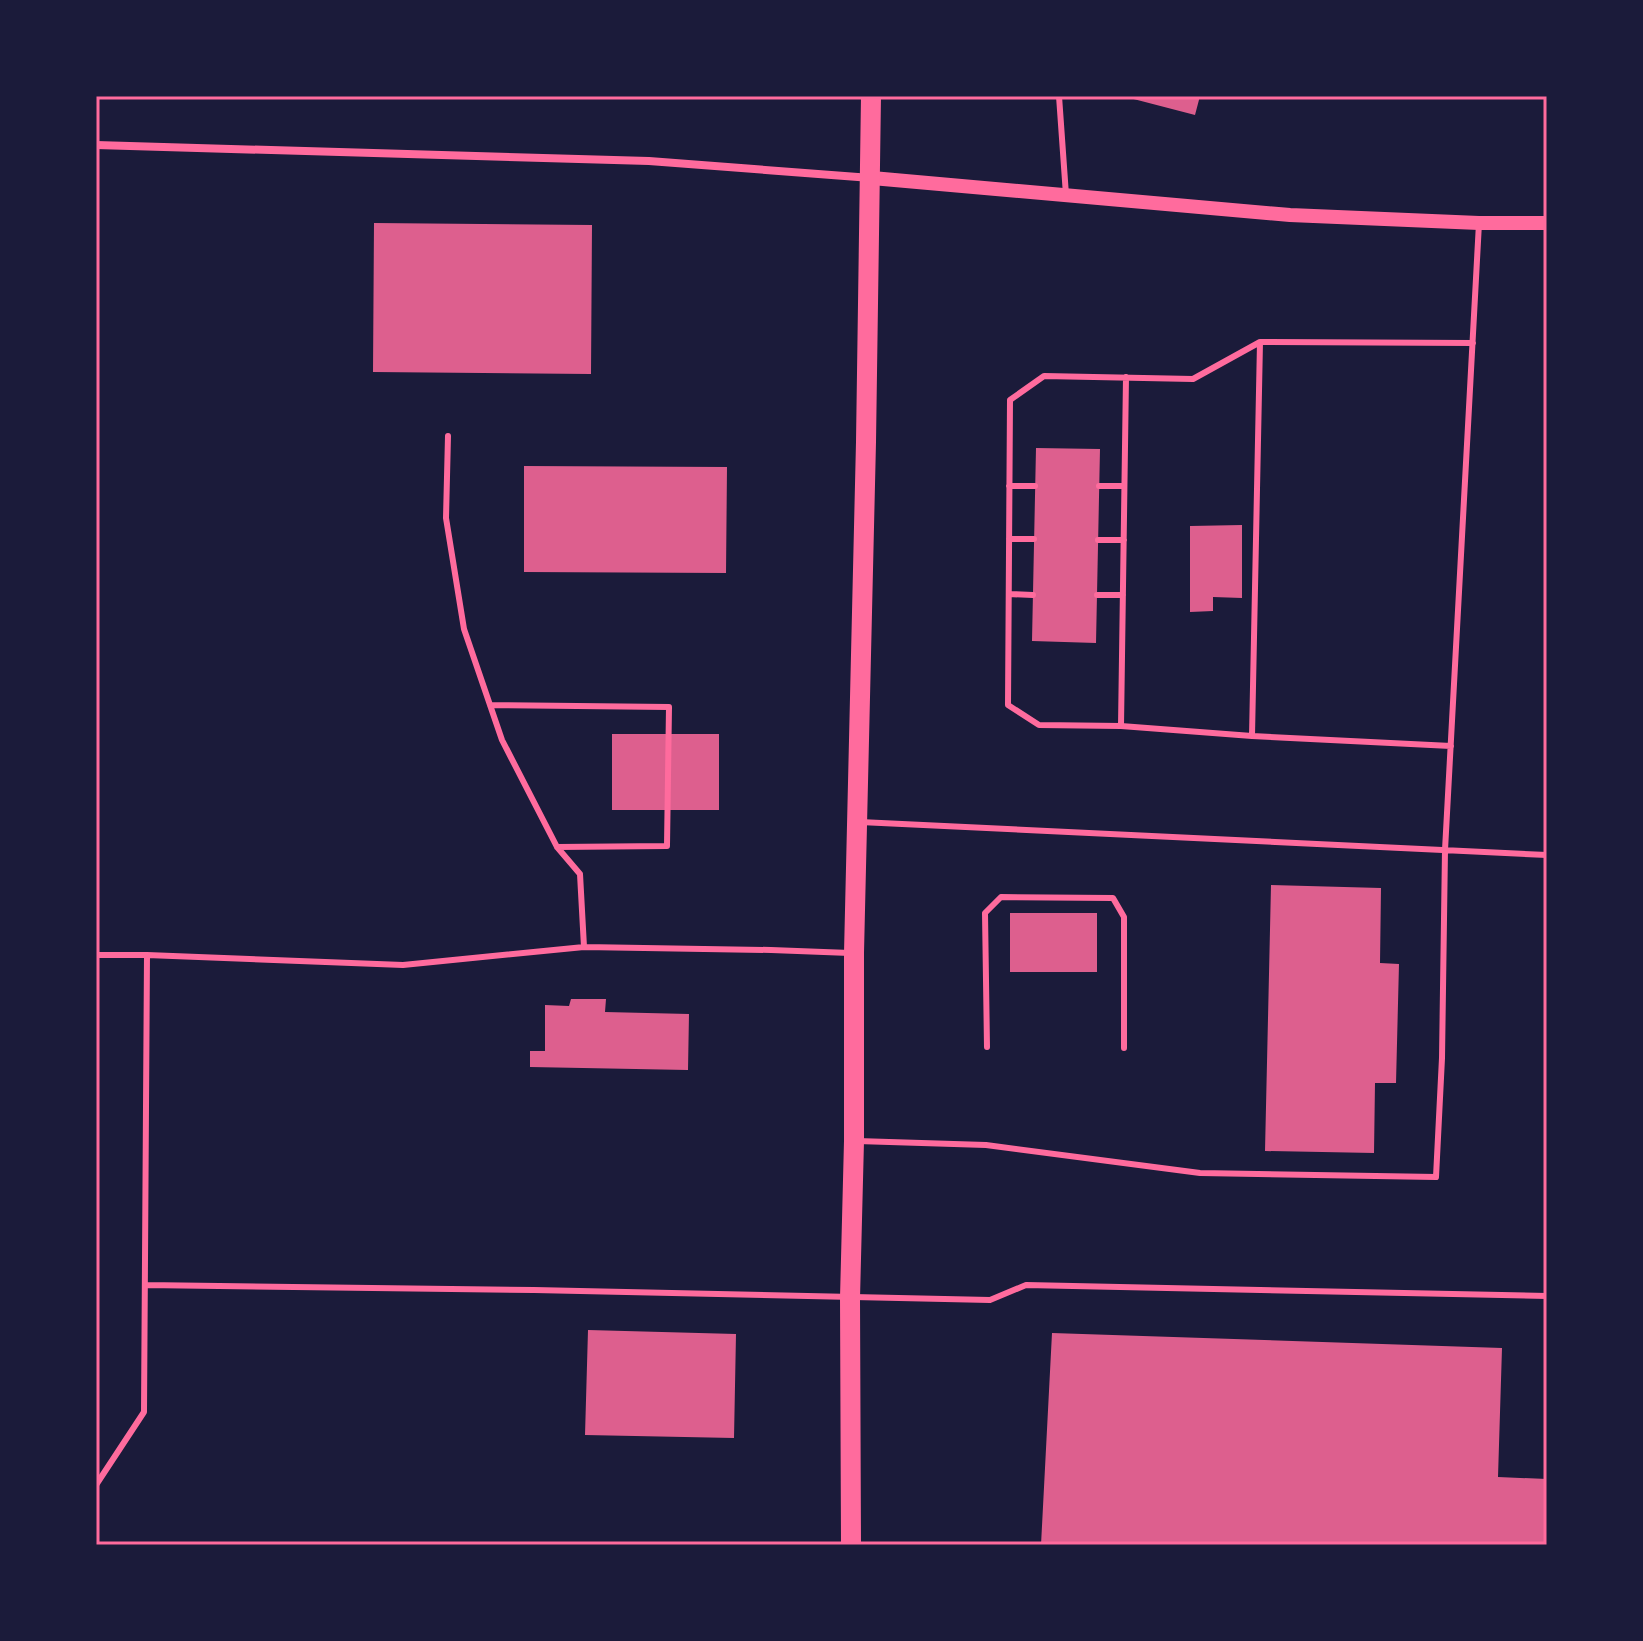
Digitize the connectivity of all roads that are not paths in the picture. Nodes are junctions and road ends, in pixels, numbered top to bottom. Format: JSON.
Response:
{"nodes":[{"id":1,"x":871,"y":96,"type":"edge"},
{"id":2,"x":1059,"y":96,"type":"edge"},
{"id":3,"x":96,"y":145,"type":"edge"},
{"id":4,"x":872,"y":178,"type":"junction"},
{"id":5,"x":1066,"y":195,"type":"junction"},
{"id":6,"x":1479,"y":223,"type":"junction"},
{"id":7,"x":1547,"y":223,"type":"edge"},
{"id":8,"x":1260,"y":342,"type":"junction"},
{"id":9,"x":1473,"y":343,"type":"junction"},
{"id":10,"x":1126,"y":377,"type":"junction"},
{"id":11,"x":448,"y":436,"type":"dead end"},
{"id":12,"x":1009,"y":486,"type":"junction"},
{"id":13,"x":1035,"y":486,"type":"dead end"},
{"id":14,"x":1099,"y":486,"type":"dead end"},
{"id":15,"x":1124,"y":486,"type":"junction"},
{"id":16,"x":1009,"y":539,"type":"junction"},
{"id":17,"x":1034,"y":539,"type":"dead end"},
{"id":18,"x":1098,"y":540,"type":"dead end"},
{"id":19,"x":1124,"y":540,"type":"junction"},
{"id":20,"x":1009,"y":594,"type":"junction"},
{"id":21,"x":1033,"y":595,"type":"dead end"},
{"id":22,"x":1097,"y":595,"type":"dead end"},
{"id":23,"x":1123,"y":595,"type":"junction"},
{"id":24,"x":490,"y":705,"type":"junction"},
{"id":25,"x":1121,"y":726,"type":"junction"},
{"id":26,"x":1252,"y":736,"type":"junction"},
{"id":27,"x":1451,"y":746,"type":"junction"},
{"id":28,"x":856,"y":822,"type":"junction"},
{"id":29,"x":557,"y":847,"type":"junction"},
{"id":30,"x":1445,"y":850,"type":"junction"},
{"id":31,"x":1547,"y":855,"type":"edge"},
{"id":32,"x":584,"y":947,"type":"junction"},
{"id":33,"x":854,"y":953,"type":"junction"},
{"id":34,"x":96,"y":955,"type":"edge"},
{"id":35,"x":147,"y":955,"type":"junction"},
{"id":36,"x":987,"y":1047,"type":"dead end"},
{"id":37,"x":1124,"y":1048,"type":"dead end"},
{"id":38,"x":854,"y":1141,"type":"junction"},
{"id":39,"x":145,"y":1285,"type":"junction"},
{"id":40,"x":1547,"y":1296,"type":"edge"},
{"id":41,"x":850,"y":1298,"type":"junction"},
{"id":42,"x":96,"y":1485,"type":"edge"},
{"id":43,"x":851,"y":1545,"type":"edge"}],
"edges":[{"from":1,"to":4,"type":"main road"},
{"from":2,"to":5,"type":"lane"},
{"from":3,"to":4,"type":"street"},
{"from":4,"to":5,"type":"street"},
{"from":4,"to":28,"type":"main road"},
{"from":5,"to":6,"type":"street"},
{"from":6,"to":7,"type":"street"},
{"from":6,"to":9,"type":"lane"},
{"from":8,"to":9,"type":"lane"},
{"from":8,"to":10,"type":"lane"},
{"from":8,"to":26,"type":"lane"},
{"from":9,"to":27,"type":"lane"},
{"from":10,"to":12,"type":"lane"},
{"from":10,"to":15,"type":"lane"},
{"from":11,"to":24,"type":"lane"},
{"from":12,"to":13,"type":"lane"},
{"from":12,"to":16,"type":"lane"},
{"from":14,"to":15,"type":"lane"},
{"from":15,"to":19,"type":"lane"},
{"from":16,"to":17,"type":"lane"},
{"from":16,"to":20,"type":"lane"},
{"from":18,"to":19,"type":"lane"},
{"from":19,"to":23,"type":"lane"},
{"from":20,"to":21,"type":"lane"},
{"from":20,"to":25,"type":"lane"},
{"from":22,"to":23,"type":"lane"},
{"from":23,"to":25,"type":"lane"},
{"from":24,"to":29,"type":"lane"},
{"from":24,"to":29,"type":"lane"},
{"from":25,"to":26,"type":"lane"},
{"from":26,"to":27,"type":"lane"},
{"from":27,"to":30,"type":"lane"},
{"from":28,"to":30,"type":"lane"},
{"from":28,"to":33,"type":"main road"},
{"from":29,"to":32,"type":"lane"},
{"from":30,"to":31,"type":"lane"},
{"from":30,"to":38,"type":"lane"},
{"from":32,"to":33,"type":"lane"},
{"from":32,"to":35,"type":"lane"},
{"from":33,"to":38,"type":"main road"},
{"from":34,"to":35,"type":"lane"},
{"from":35,"to":39,"type":"lane"},
{"from":36,"to":37,"type":"lane"},
{"from":38,"to":41,"type":"main road"},
{"from":39,"to":41,"type":"lane"},
{"from":39,"to":42,"type":"lane"},
{"from":40,"to":41,"type":"lane"},
{"from":41,"to":43,"type":"main road"}]}
